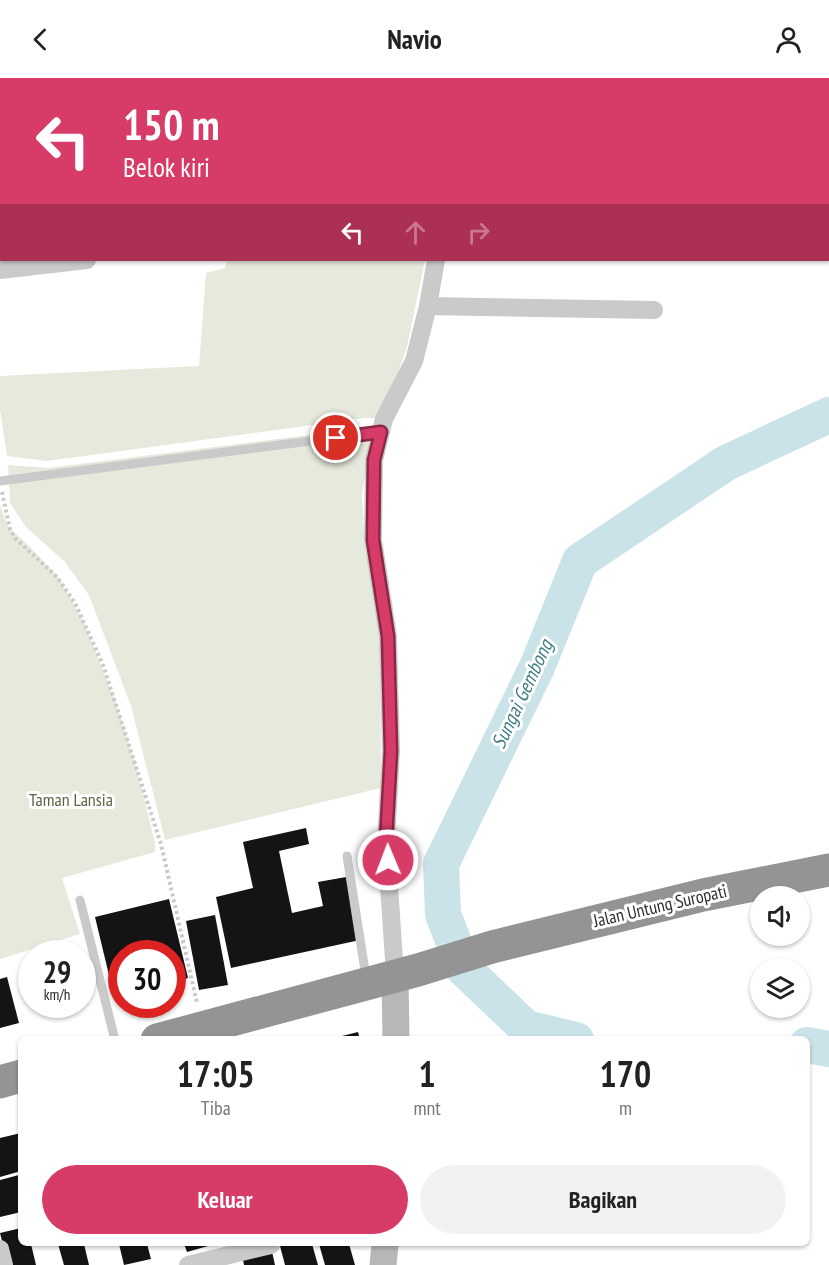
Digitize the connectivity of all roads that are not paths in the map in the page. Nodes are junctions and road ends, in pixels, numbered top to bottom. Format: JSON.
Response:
{"nodes":[{"id":1,"x":78,"y":261,"type":"edge"},
{"id":2,"x":436,"y":261,"type":"edge"},
{"id":3,"x":0,"y":270,"type":"edge"},
{"id":4,"x":428,"y":306,"type":"junction"},
{"id":5,"x":654,"y":310,"type":"dead end"},
{"id":6,"x":381,"y":432,"type":"junction"},
{"id":7,"x":0,"y":482,"type":"edge"},
{"id":8,"x":347,"y":856,"type":"dead end"},
{"id":9,"x":829,"y":870,"type":"edge"},
{"id":10,"x":80,"y":900,"type":"dead end"},
{"id":11,"x":393,"y":976,"type":"junction"},
{"id":12,"x":114,"y":1036,"type":"edge"},
{"id":13,"x":171,"y":1036,"type":"edge"},
{"id":14,"x":396,"y":1036,"type":"edge"},
{"id":15,"x":18,"y":1077,"type":"edge"},
{"id":16,"x":0,"y":1082,"type":"edge"},
{"id":17,"x":267,"y":1246,"type":"edge"},
{"id":18,"x":385,"y":1246,"type":"edge"},
{"id":19,"x":0,"y":1249,"type":"edge"},
{"id":20,"x":4,"y":1265,"type":"edge"},
{"id":21,"x":188,"y":1265,"type":"edge"},
{"id":22,"x":383,"y":1265,"type":"edge"}],
"edges":[{"from":1,"to":3,"type":"street"},
{"from":2,"to":4,"type":"street"},
{"from":4,"to":5,"type":"street"},
{"from":4,"to":6,"type":"street"},
{"from":6,"to":7,"type":"lane"},
{"from":6,"to":11,"type":"street"},
{"from":8,"to":11,"type":"lane"},
{"from":9,"to":11,"type":"highway","name":"Jalan Untung Suropati"},
{"from":10,"to":12,"type":"lane"},
{"from":11,"to":13,"type":"highway"},
{"from":11,"to":14,"type":"street"},
{"from":15,"to":16,"type":"highway"},
{"from":17,"to":21,"type":"street"},
{"from":18,"to":22,"type":"street"},
{"from":19,"to":20,"type":"street"}]}
